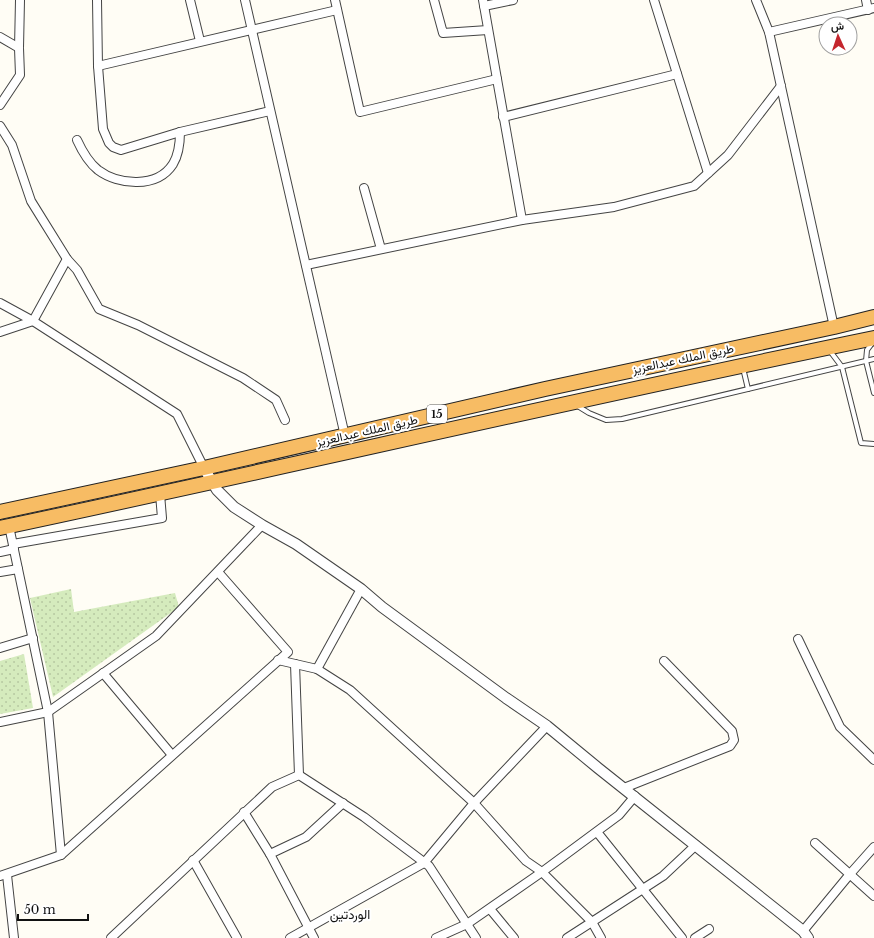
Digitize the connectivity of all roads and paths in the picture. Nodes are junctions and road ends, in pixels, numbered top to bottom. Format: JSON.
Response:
{"nodes":[{"id":1,"x":20,"y":0,"type":"edge"},
{"id":2,"x":97,"y":0,"type":"edge"},
{"id":3,"x":190,"y":0,"type":"edge"},
{"id":4,"x":244,"y":0,"type":"edge"},
{"id":5,"x":335,"y":0,"type":"edge"},
{"id":6,"x":434,"y":0,"type":"edge"},
{"id":7,"x":513,"y":0,"type":"edge"},
{"id":8,"x":654,"y":0,"type":"edge"},
{"id":9,"x":756,"y":0,"type":"edge"},
{"id":10,"x":866,"y":0,"type":"edge"},
{"id":11,"x":483,"y":3,"type":"edge"},
{"id":12,"x":871,"y":9,"type":"edge"},
{"id":13,"x":337,"y":10,"type":"junction"},
{"id":14,"x":251,"y":30,"type":"junction"},
{"id":15,"x":488,"y":30,"type":"junction"},
{"id":16,"x":769,"y":32,"type":"junction"},
{"id":17,"x":0,"y":37,"type":"edge"},
{"id":18,"x":200,"y":42,"type":"junction"},
{"id":19,"x":19,"y":48,"type":"junction"},
{"id":20,"x":98,"y":66,"type":"junction"},
{"id":21,"x":677,"y":74,"type":"junction"},
{"id":22,"x":497,"y":80,"type":"junction"},
{"id":23,"x":781,"y":86,"type":"junction"},
{"id":24,"x":0,"y":105,"type":"edge"},
{"id":25,"x":270,"y":111,"type":"junction"},
{"id":26,"x":503,"y":117,"type":"junction"},
{"id":27,"x":0,"y":126,"type":"edge"},
{"id":28,"x":180,"y":132,"type":"junction"},
{"id":29,"x":77,"y":140,"type":"dead end"},
{"id":30,"x":708,"y":173,"type":"junction"},
{"id":31,"x":364,"y":188,"type":"dead end"},
{"id":32,"x":522,"y":220,"type":"junction"},
{"id":33,"x":381,"y":249,"type":"junction"},
{"id":34,"x":67,"y":259,"type":"junction"},
{"id":35,"x":306,"y":265,"type":"junction"},
{"id":36,"x":0,"y":303,"type":"edge"},
{"id":37,"x":874,"y":317,"type":"edge"},
{"id":38,"x":33,"y":321,"type":"junction"},
{"id":39,"x":834,"y":327,"type":"junction"},
{"id":40,"x":0,"y":332,"type":"edge"},
{"id":41,"x":874,"y":339,"type":"edge"},
{"id":42,"x":827,"y":347,"type":"junction"},
{"id":43,"x":874,"y":359,"type":"edge"},
{"id":44,"x":866,"y":361,"type":"junction"},
{"id":45,"x":742,"y":365,"type":"junction"},
{"id":46,"x":842,"y":367,"type":"junction"},
{"id":47,"x":748,"y":389,"type":"junction"},
{"id":48,"x":874,"y":393,"type":"edge"},
{"id":49,"x":573,"y":402,"type":"junction"},
{"id":50,"x":285,"y":420,"type":"dead end"},
{"id":51,"x":345,"y":436,"type":"junction"},
{"id":52,"x":874,"y":444,"type":"edge"},
{"id":53,"x":204,"y":468,"type":"junction"},
{"id":54,"x":212,"y":482,"type":"junction"},
{"id":55,"x":160,"y":494,"type":"junction"},
{"id":56,"x":0,"y":512,"type":"edge"},
{"id":57,"x":262,"y":525,"type":"junction"},
{"id":58,"x":5,"y":527,"type":"edge"},
{"id":59,"x":13,"y":546,"type":"junction"},
{"id":60,"x":0,"y":552,"type":"edge"},
{"id":61,"x":18,"y":569,"type":"junction"},
{"id":62,"x":0,"y":572,"type":"edge"},
{"id":63,"x":218,"y":572,"type":"junction"},
{"id":64,"x":361,"y":589,"type":"junction"},
{"id":65,"x":32,"y":638,"type":"junction"},
{"id":66,"x":798,"y":639,"type":"dead end"},
{"id":67,"x":0,"y":648,"type":"edge"},
{"id":68,"x":278,"y":660,"type":"junction"},
{"id":69,"x":664,"y":661,"type":"dead end"},
{"id":70,"x":295,"y":664,"type":"junction"},
{"id":71,"x":317,"y":669,"type":"junction"},
{"id":72,"x":103,"y":673,"type":"junction"},
{"id":73,"x":48,"y":712,"type":"junction"},
{"id":74,"x":0,"y":722,"type":"edge"},
{"id":75,"x":547,"y":726,"type":"junction"},
{"id":76,"x":172,"y":755,"type":"junction"},
{"id":77,"x":874,"y":760,"type":"edge"},
{"id":78,"x":299,"y":775,"type":"junction"},
{"id":79,"x":624,"y":788,"type":"junction"},
{"id":80,"x":635,"y":796,"type":"junction"},
{"id":81,"x":474,"y":803,"type":"junction"},
{"id":82,"x":343,"y":804,"type":"junction"},
{"id":83,"x":244,"y":812,"type":"junction"},
{"id":84,"x":597,"y":832,"type":"junction"},
{"id":85,"x":815,"y":843,"type":"dead end"},
{"id":86,"x":696,"y":845,"type":"junction"},
{"id":87,"x":874,"y":848,"type":"edge"},
{"id":88,"x":270,"y":854,"type":"junction"},
{"id":89,"x":61,"y":855,"type":"junction"},
{"id":90,"x":193,"y":860,"type":"junction"},
{"id":91,"x":424,"y":863,"type":"junction"},
{"id":92,"x":542,"y":872,"type":"junction"},
{"id":93,"x":850,"y":874,"type":"junction"},
{"id":94,"x":3,"y":875,"type":"edge"},
{"id":95,"x":643,"y":889,"type":"junction"},
{"id":96,"x":874,"y":896,"type":"edge"},
{"id":97,"x":490,"y":909,"type":"junction"},
{"id":98,"x":592,"y":922,"type":"junction"},
{"id":99,"x":467,"y":924,"type":"junction"},
{"id":100,"x":308,"y":928,"type":"junction"},
{"id":101,"x":709,"y":930,"type":"dead end"},
{"id":102,"x":806,"y":935,"type":"edge"},
{"id":103,"x":14,"y":938,"type":"edge"},
{"id":104,"x":110,"y":938,"type":"edge"},
{"id":105,"x":237,"y":938,"type":"edge"},
{"id":106,"x":290,"y":938,"type":"edge"},
{"id":107,"x":314,"y":938,"type":"edge"},
{"id":108,"x":436,"y":938,"type":"edge"},
{"id":109,"x":476,"y":938,"type":"edge"},
{"id":110,"x":514,"y":938,"type":"edge"},
{"id":111,"x":567,"y":938,"type":"edge"},
{"id":112,"x":601,"y":938,"type":"edge"},
{"id":113,"x":682,"y":938,"type":"edge"},
{"id":114,"x":695,"y":938,"type":"edge"}],
"edges":[{"from":1,"to":19,"type":"street"},
{"from":2,"to":20,"type":"street"},
{"from":3,"to":18,"type":"street"},
{"from":4,"to":14,"type":"street"},
{"from":5,"to":13,"type":"street"},
{"from":6,"to":15,"type":"street"},
{"from":7,"to":11,"type":"street"},
{"from":8,"to":21,"type":"street"},
{"from":9,"to":16,"type":"street"},
{"from":10,"to":12,"type":"street"},
{"from":11,"to":15,"type":"street"},
{"from":12,"to":16,"type":"street"},
{"from":13,"to":14,"type":"street"},
{"from":13,"to":22,"type":"street"},
{"from":14,"to":18,"type":"street"},
{"from":14,"to":25,"type":"street"},
{"from":15,"to":22,"type":"street"},
{"from":16,"to":23,"type":"street"},
{"from":17,"to":19,"type":"street"},
{"from":18,"to":20,"type":"street"},
{"from":19,"to":24,"type":"street"},
{"from":20,"to":28,"type":"street"},
{"from":21,"to":26,"type":"street"},
{"from":21,"to":30,"type":"street"},
{"from":22,"to":26,"type":"street"},
{"from":23,"to":30,"type":"street"},
{"from":23,"to":39,"type":"street"},
{"from":25,"to":28,"type":"street"},
{"from":25,"to":35,"type":"street"},
{"from":26,"to":32,"type":"street"},
{"from":27,"to":34,"type":"street"},
{"from":28,"to":29,"type":"street"},
{"from":30,"to":32,"type":"street"},
{"from":31,"to":33,"type":"street"},
{"from":32,"to":33,"type":"street"},
{"from":33,"to":35,"type":"street"},
{"from":34,"to":38,"type":"street"},
{"from":34,"to":50,"type":"street"},
{"from":35,"to":51,"type":"street"},
{"from":36,"to":38,"type":"street"},
{"from":37,"to":39,"type":"highway","name":"طريق الملك عبدالعزيز","number":"15"},
{"from":38,"to":40,"type":"street"},
{"from":38,"to":53,"type":"street"},
{"from":39,"to":51,"type":"highway","name":"طريق الملك عبدالعزيز","number":"15"},
{"from":41,"to":42,"type":"highway","name":"طريق الملك عبدالعزيز","number":"15"},
{"from":41,"to":44,"type":"lane"},
{"from":42,"to":45,"type":"highway","name":"طريق الملك عبدالعزيز","number":"15"},
{"from":42,"to":46,"type":"lane"},
{"from":43,"to":44,"type":"lane"},
{"from":44,"to":46,"type":"lane"},
{"from":44,"to":48,"type":"lane"},
{"from":45,"to":47,"type":"lane"},
{"from":45,"to":49,"type":"highway","name":"طريق الملك عبدالعزيز","number":"15"},
{"from":46,"to":47,"type":"lane"},
{"from":46,"to":52,"type":"lane"},
{"from":47,"to":49,"type":"lane"},
{"from":49,"to":54,"type":"highway","name":"طريق الملك عبدالعزيز","number":"15"},
{"from":51,"to":53,"type":"highway","name":"طريق الملك عبدالعزيز","number":"15"},
{"from":53,"to":54,"type":"street"},
{"from":53,"to":56,"type":"highway","name":"طريق الملك عبدالعزيز","number":"15"},
{"from":54,"to":55,"type":"highway","name":"طريق الملك عبدالعزيز","number":"15"},
{"from":54,"to":57,"type":"street"},
{"from":55,"to":58,"type":"highway","name":"طريق الملك عبدالعزيز","number":"15"},
{"from":55,"to":59,"type":"street"},
{"from":57,"to":63,"type":"street"},
{"from":57,"to":64,"type":"street"},
{"from":58,"to":59,"type":"street"},
{"from":59,"to":60,"type":"street"},
{"from":59,"to":61,"type":"street"},
{"from":61,"to":62,"type":"street"},
{"from":61,"to":65,"type":"street"},
{"from":63,"to":68,"type":"street"},
{"from":63,"to":72,"type":"street"},
{"from":64,"to":71,"type":"street"},
{"from":64,"to":75,"type":"street"},
{"from":65,"to":67,"type":"street"},
{"from":65,"to":73,"type":"street"},
{"from":66,"to":77,"type":"street"},
{"from":68,"to":70,"type":"street"},
{"from":68,"to":76,"type":"street"},
{"from":69,"to":79,"type":"street"},
{"from":70,"to":71,"type":"street"},
{"from":70,"to":78,"type":"street"},
{"from":71,"to":81,"type":"street"},
{"from":72,"to":73,"type":"street"},
{"from":72,"to":76,"type":"street"},
{"from":73,"to":74,"type":"street"},
{"from":73,"to":89,"type":"street"},
{"from":75,"to":79,"type":"street"},
{"from":75,"to":81,"type":"street"},
{"from":76,"to":89,"type":"street"},
{"from":78,"to":82,"type":"street"},
{"from":78,"to":83,"type":"street"},
{"from":79,"to":80,"type":"street"},
{"from":80,"to":84,"type":"street"},
{"from":80,"to":86,"type":"street"},
{"from":81,"to":91,"type":"street"},
{"from":81,"to":92,"type":"street"},
{"from":82,"to":88,"type":"street"},
{"from":82,"to":91,"type":"street"},
{"from":83,"to":88,"type":"street"},
{"from":83,"to":90,"type":"street"},
{"from":84,"to":92,"type":"street"},
{"from":84,"to":95,"type":"street"},
{"from":85,"to":93,"type":"street"},
{"from":86,"to":95,"type":"street"},
{"from":86,"to":102,"type":"street"},
{"from":87,"to":93,"type":"street"},
{"from":88,"to":100,"type":"street"},
{"from":89,"to":94,"type":"street"},
{"from":90,"to":104,"type":"street"},
{"from":90,"to":105,"type":"street"},
{"from":91,"to":99,"type":"street"},
{"from":91,"to":100,"type":"street"},
{"from":92,"to":97,"type":"street"},
{"from":92,"to":98,"type":"street"},
{"from":93,"to":96,"type":"street"},
{"from":93,"to":102,"type":"street"},
{"from":94,"to":103,"type":"street"},
{"from":95,"to":98,"type":"street"},
{"from":95,"to":113,"type":"street"},
{"from":97,"to":99,"type":"street"},
{"from":97,"to":110,"type":"street"},
{"from":98,"to":111,"type":"street"},
{"from":98,"to":112,"type":"street"},
{"from":99,"to":108,"type":"street"},
{"from":99,"to":109,"type":"street"},
{"from":100,"to":106,"type":"street"},
{"from":100,"to":107,"type":"street"},
{"from":101,"to":114,"type":"street"}]}
